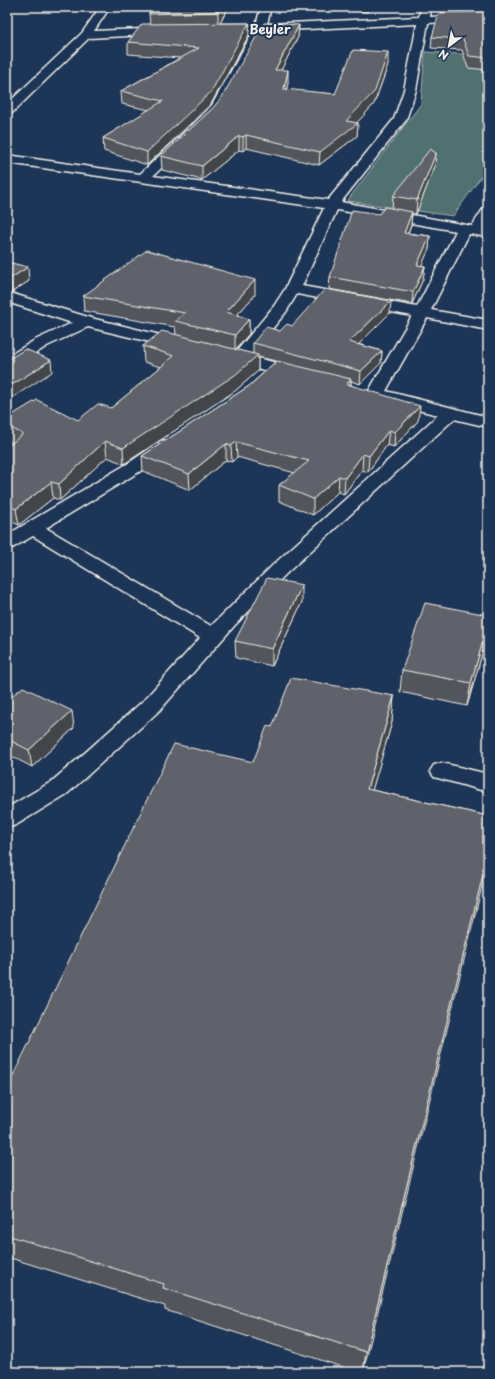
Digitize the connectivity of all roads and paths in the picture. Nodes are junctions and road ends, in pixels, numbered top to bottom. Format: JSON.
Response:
{"nodes":[{"id":1,"x":105,"y":7,"type":"edge"},
{"id":2,"x":266,"y":7,"type":"edge"},
{"id":3,"x":426,"y":7,"type":"edge"},
{"id":4,"x":488,"y":17,"type":"edge"},
{"id":5,"x":423,"y":21,"type":"junction"},
{"id":6,"x":260,"y":29,"type":"junction"},
{"id":7,"x":206,"y":30,"type":"edge"},
{"id":8,"x":175,"y":31,"type":"edge"},
{"id":9,"x":86,"y":35,"type":"junction"},
{"id":10,"x":7,"y":111,"type":"edge"},
{"id":11,"x":7,"y":159,"type":"edge"},
{"id":12,"x":142,"y":179,"type":"junction"},
{"id":13,"x":332,"y":205,"type":"junction"},
{"id":14,"x":488,"y":212,"type":"edge"},
{"id":15,"x":476,"y":231,"type":"edge"},
{"id":16,"x":293,"y":289,"type":"junction"},
{"id":17,"x":7,"y":297,"type":"edge"},
{"id":18,"x":422,"y":313,"type":"junction"},
{"id":19,"x":86,"y":322,"type":"junction"},
{"id":20,"x":488,"y":324,"type":"edge"},
{"id":21,"x":240,"y":358,"type":"junction"},
{"id":22,"x":7,"y":364,"type":"edge"},
{"id":23,"x":273,"y":368,"type":"junction"},
{"id":24,"x":310,"y":378,"type":"edge"},
{"id":25,"x":258,"y":382,"type":"edge"},
{"id":26,"x":450,"y":413,"type":"junction"},
{"id":27,"x":488,"y":422,"type":"edge"},
{"id":28,"x":184,"y":434,"type":"edge"},
{"id":29,"x":33,"y":528,"type":"junction"},
{"id":30,"x":7,"y":543,"type":"edge"},
{"id":31,"x":214,"y":637,"type":"junction"},
{"id":32,"x":442,"y":771,"type":"dead end"},
{"id":33,"x":488,"y":783,"type":"edge"},
{"id":34,"x":7,"y":819,"type":"edge"}],
"edges":[{"from":1,"to":9,"type":"street"},
{"from":2,"to":6,"type":"street"},
{"from":3,"to":5,"type":"street"},
{"from":4,"to":5,"type":"street"},
{"from":5,"to":6,"type":"street"},
{"from":5,"to":13,"type":"street"},
{"from":6,"to":7,"type":"street"},
{"from":6,"to":12,"type":"street"},
{"from":8,"to":9,"type":"street"},
{"from":9,"to":10,"type":"street"},
{"from":11,"to":12,"type":"street"},
{"from":12,"to":13,"type":"street"},
{"from":13,"to":15,"type":"street"},
{"from":13,"to":16,"type":"street"},
{"from":14,"to":15,"type":"street"},
{"from":15,"to":18,"type":"street"},
{"from":16,"to":18,"type":"street"},
{"from":16,"to":21,"type":"street"},
{"from":17,"to":19,"type":"street"},
{"from":18,"to":20,"type":"street"},
{"from":18,"to":26,"type":"street"},
{"from":19,"to":21,"type":"street"},
{"from":19,"to":22,"type":"street"},
{"from":21,"to":23,"type":"street"},
{"from":23,"to":24,"type":"street"},
{"from":23,"to":25,"type":"street"},
{"from":26,"to":27,"type":"street"},
{"from":26,"to":31,"type":"street"},
{"from":28,"to":29,"type":"street"},
{"from":29,"to":30,"type":"street"},
{"from":29,"to":31,"type":"street"},
{"from":31,"to":34,"type":"street"},
{"from":32,"to":33,"type":"street"}]}
